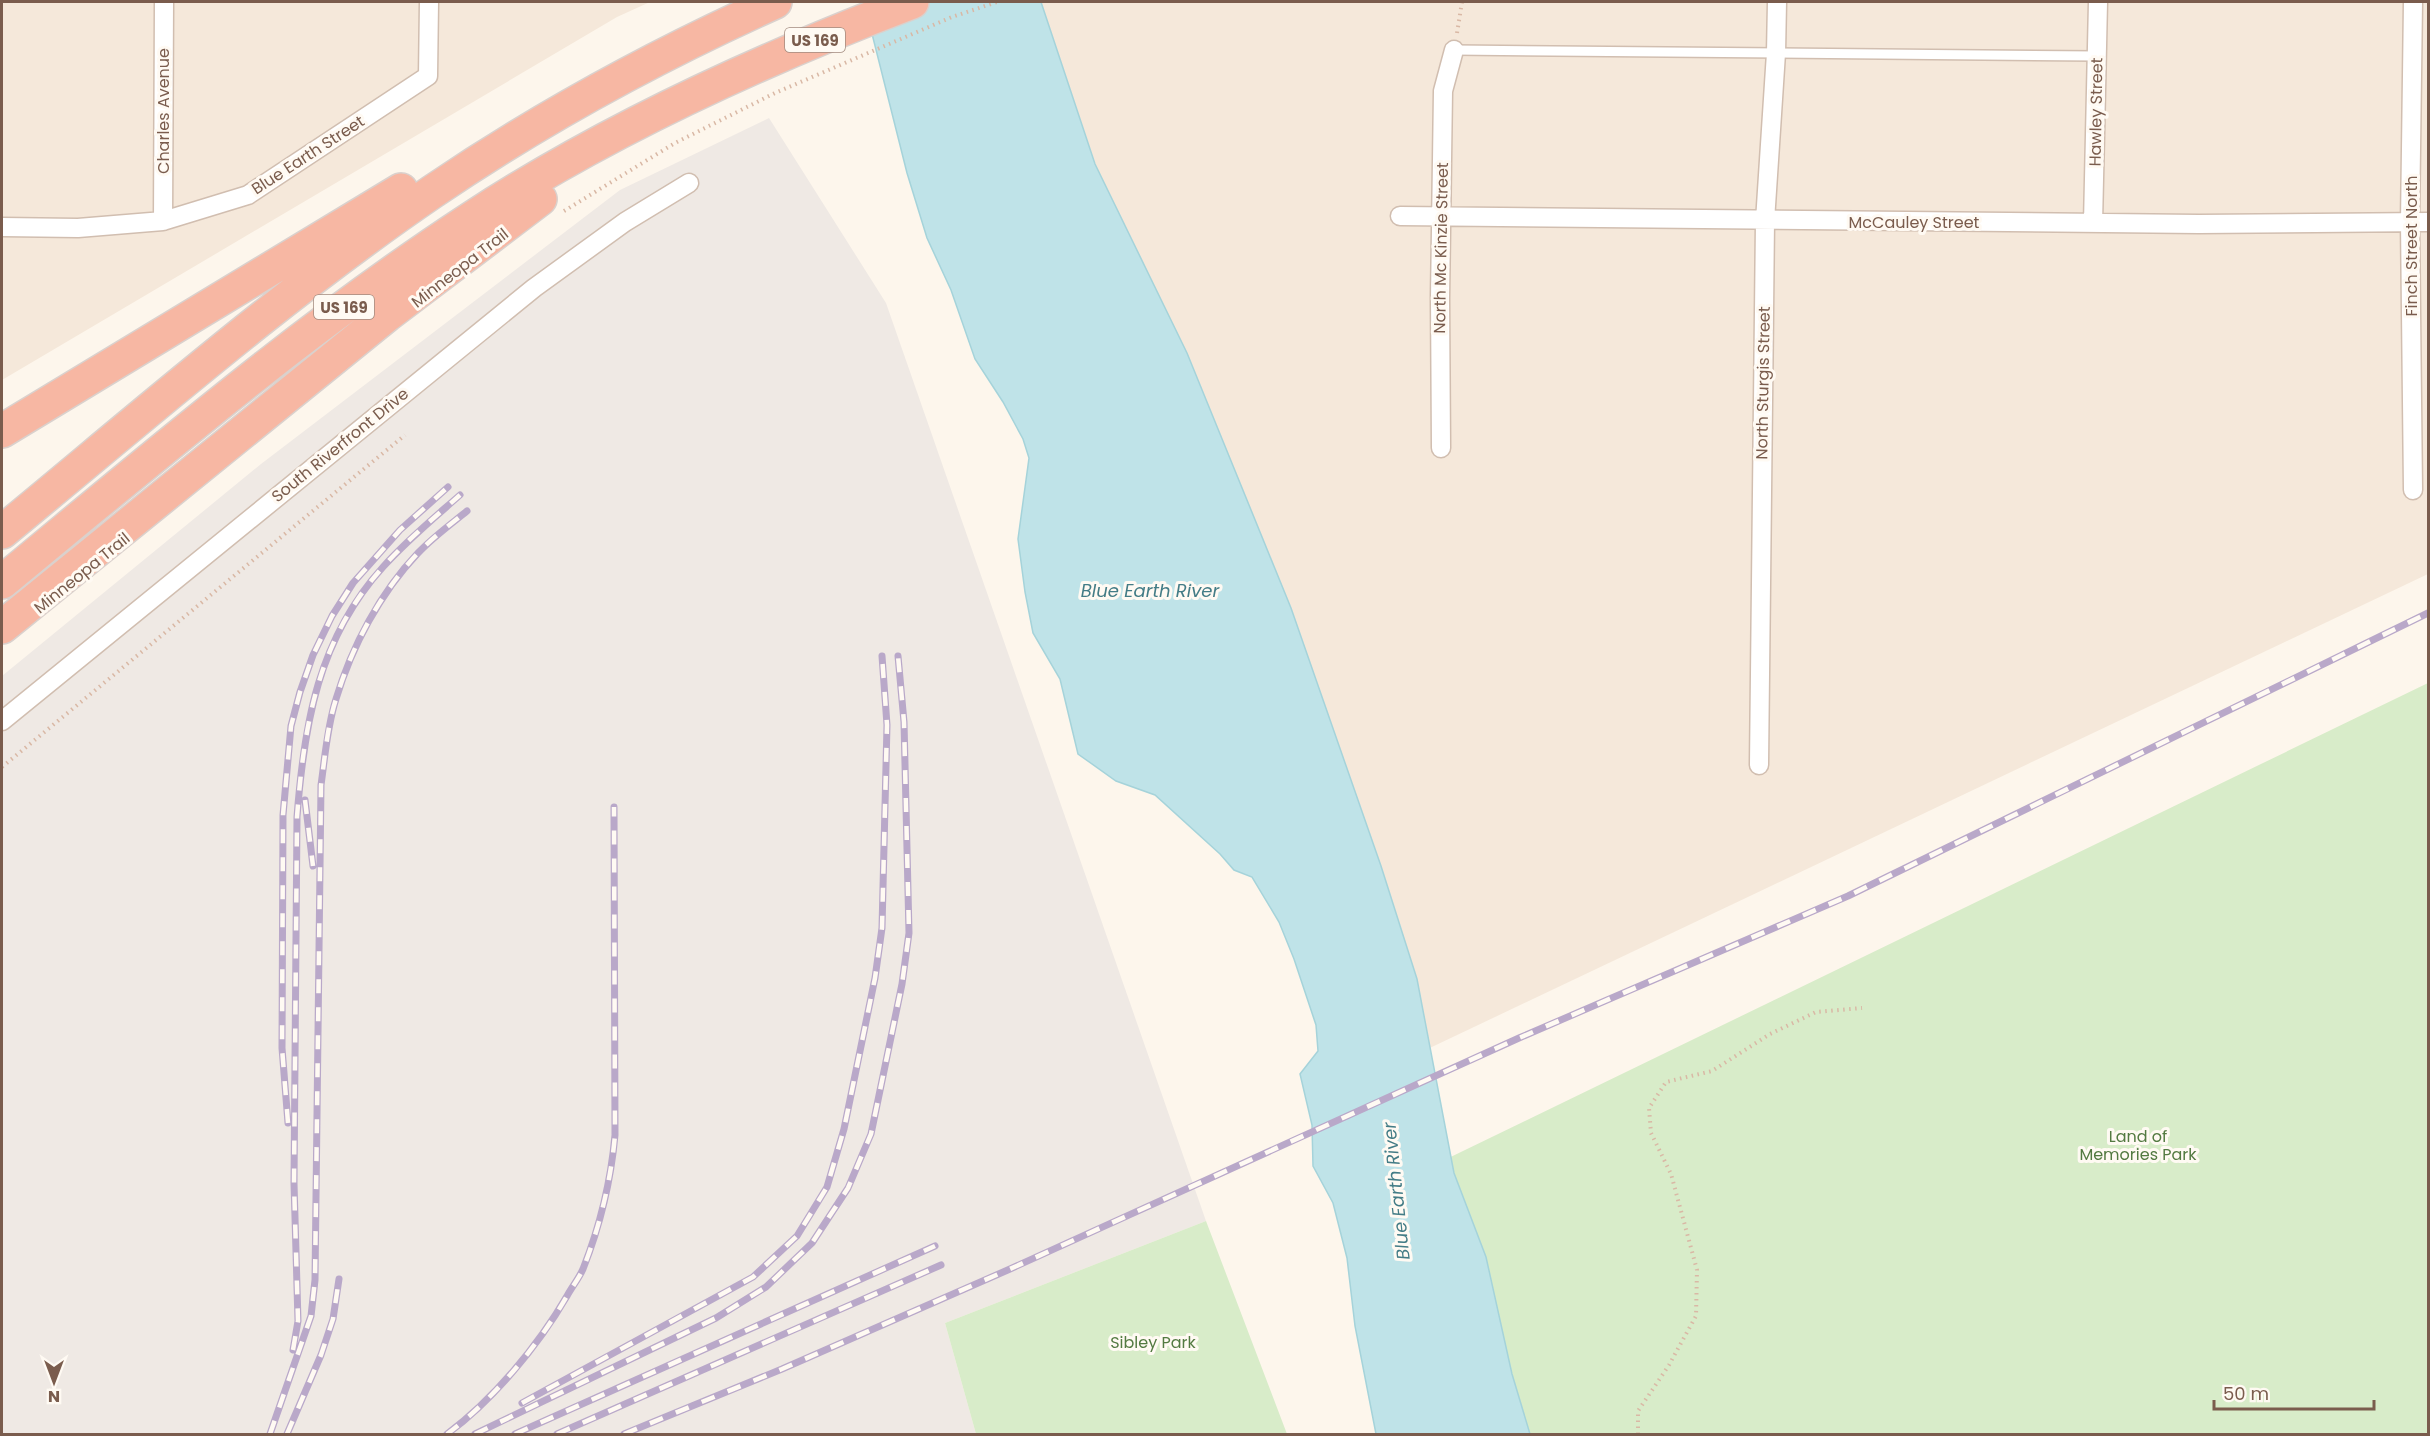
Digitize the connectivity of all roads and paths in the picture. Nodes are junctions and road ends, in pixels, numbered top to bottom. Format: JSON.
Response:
{"nodes":[{"id":1,"x":164,"y":2,"type":"edge"},
{"id":2,"x":429,"y":2,"type":"edge"},
{"id":3,"x":775,"y":2,"type":"edge"},
{"id":4,"x":912,"y":2,"type":"edge"},
{"id":5,"x":997,"y":2,"type":"edge"},
{"id":6,"x":1462,"y":2,"type":"edge"},
{"id":7,"x":1777,"y":2,"type":"edge"},
{"id":8,"x":2098,"y":2,"type":"edge"},
{"id":9,"x":2413,"y":2,"type":"edge"},
{"id":10,"x":1454,"y":50,"type":"junction"},
{"id":11,"x":1776,"y":53,"type":"junction"},
{"id":12,"x":2097,"y":56,"type":"junction"},
{"id":13,"x":563,"y":108,"type":"junction"},
{"id":14,"x":652,"y":116,"type":"junction"},
{"id":15,"x":689,"y":183,"type":"dead end"},
{"id":16,"x":563,"y":211,"type":"dead end"},
{"id":17,"x":1401,"y":216,"type":"dead end"},
{"id":18,"x":1441,"y":218,"type":"junction"},
{"id":19,"x":162,"y":221,"type":"junction"},
{"id":20,"x":1765,"y":221,"type":"junction"},
{"id":21,"x":2093,"y":222,"type":"junction"},
{"id":22,"x":2410,"y":222,"type":"junction"},
{"id":23,"x":2428,"y":222,"type":"edge"},
{"id":24,"x":2,"y":227,"type":"edge"},
{"id":25,"x":2,"y":431,"type":"edge"},
{"id":26,"x":405,"y":435,"type":"dead end"},
{"id":27,"x":1441,"y":448,"type":"dead end"},
{"id":28,"x":2412,"y":490,"type":"dead end"},
{"id":29,"x":2,"y":532,"type":"edge"},
{"id":30,"x":2,"y":582,"type":"edge"},
{"id":31,"x":2,"y":627,"type":"edge"},
{"id":32,"x":2,"y":721,"type":"edge"},
{"id":33,"x":1759,"y":765,"type":"dead end"},
{"id":34,"x":2,"y":767,"type":"edge"},
{"id":35,"x":1862,"y":1008,"type":"dead end"},
{"id":36,"x":1638,"y":1434,"type":"edge"}],
"edges":[{"from":1,"to":19,"type":"street","name":"Charles Avenue"},
{"from":2,"to":19,"type":"street","name":"Blue Earth Street"},
{"from":3,"to":13,"type":"highway","number":"US 169"},
{"from":4,"to":14,"type":"highway","number":"US 169"},
{"from":5,"to":16,"type":"path"},
{"from":6,"to":10,"type":"path"},
{"from":7,"to":11,"type":"street","name":"North Sturgis Street"},
{"from":8,"to":12,"type":"street","name":"Hawley Street"},
{"from":9,"to":22,"type":"street","name":"Finch Street North"},
{"from":10,"to":11,"type":"lane"},
{"from":10,"to":18,"type":"street","name":"North Mc Kinzie Street"},
{"from":11,"to":12,"type":"lane"},
{"from":11,"to":20,"type":"street","name":"North Sturgis Street"},
{"from":12,"to":21,"type":"street","name":"Hawley Street"},
{"from":13,"to":25,"type":"highway"},
{"from":13,"to":29,"type":"highway","number":"US 169"},
{"from":14,"to":30,"type":"highway","number":"US 169"},
{"from":14,"to":31,"type":"highway"},
{"from":15,"to":32,"type":"street","name":"South Riverfront Drive"},
{"from":17,"to":18,"type":"street","name":"McCauley Street"},
{"from":18,"to":20,"type":"street","name":"McCauley Street"},
{"from":18,"to":27,"type":"street","name":"North Mc Kinzie Street"},
{"from":19,"to":24,"type":"street","name":"Blue Earth Street"},
{"from":20,"to":21,"type":"street","name":"McCauley Street"},
{"from":20,"to":33,"type":"street","name":"North Sturgis Street"},
{"from":21,"to":22,"type":"street","name":"McCauley Street"},
{"from":22,"to":23,"type":"street","name":"McCauley Street"},
{"from":22,"to":28,"type":"street","name":"Finch Street North"},
{"from":26,"to":34,"type":"path"},
{"from":35,"to":36,"type":"path"}]}
